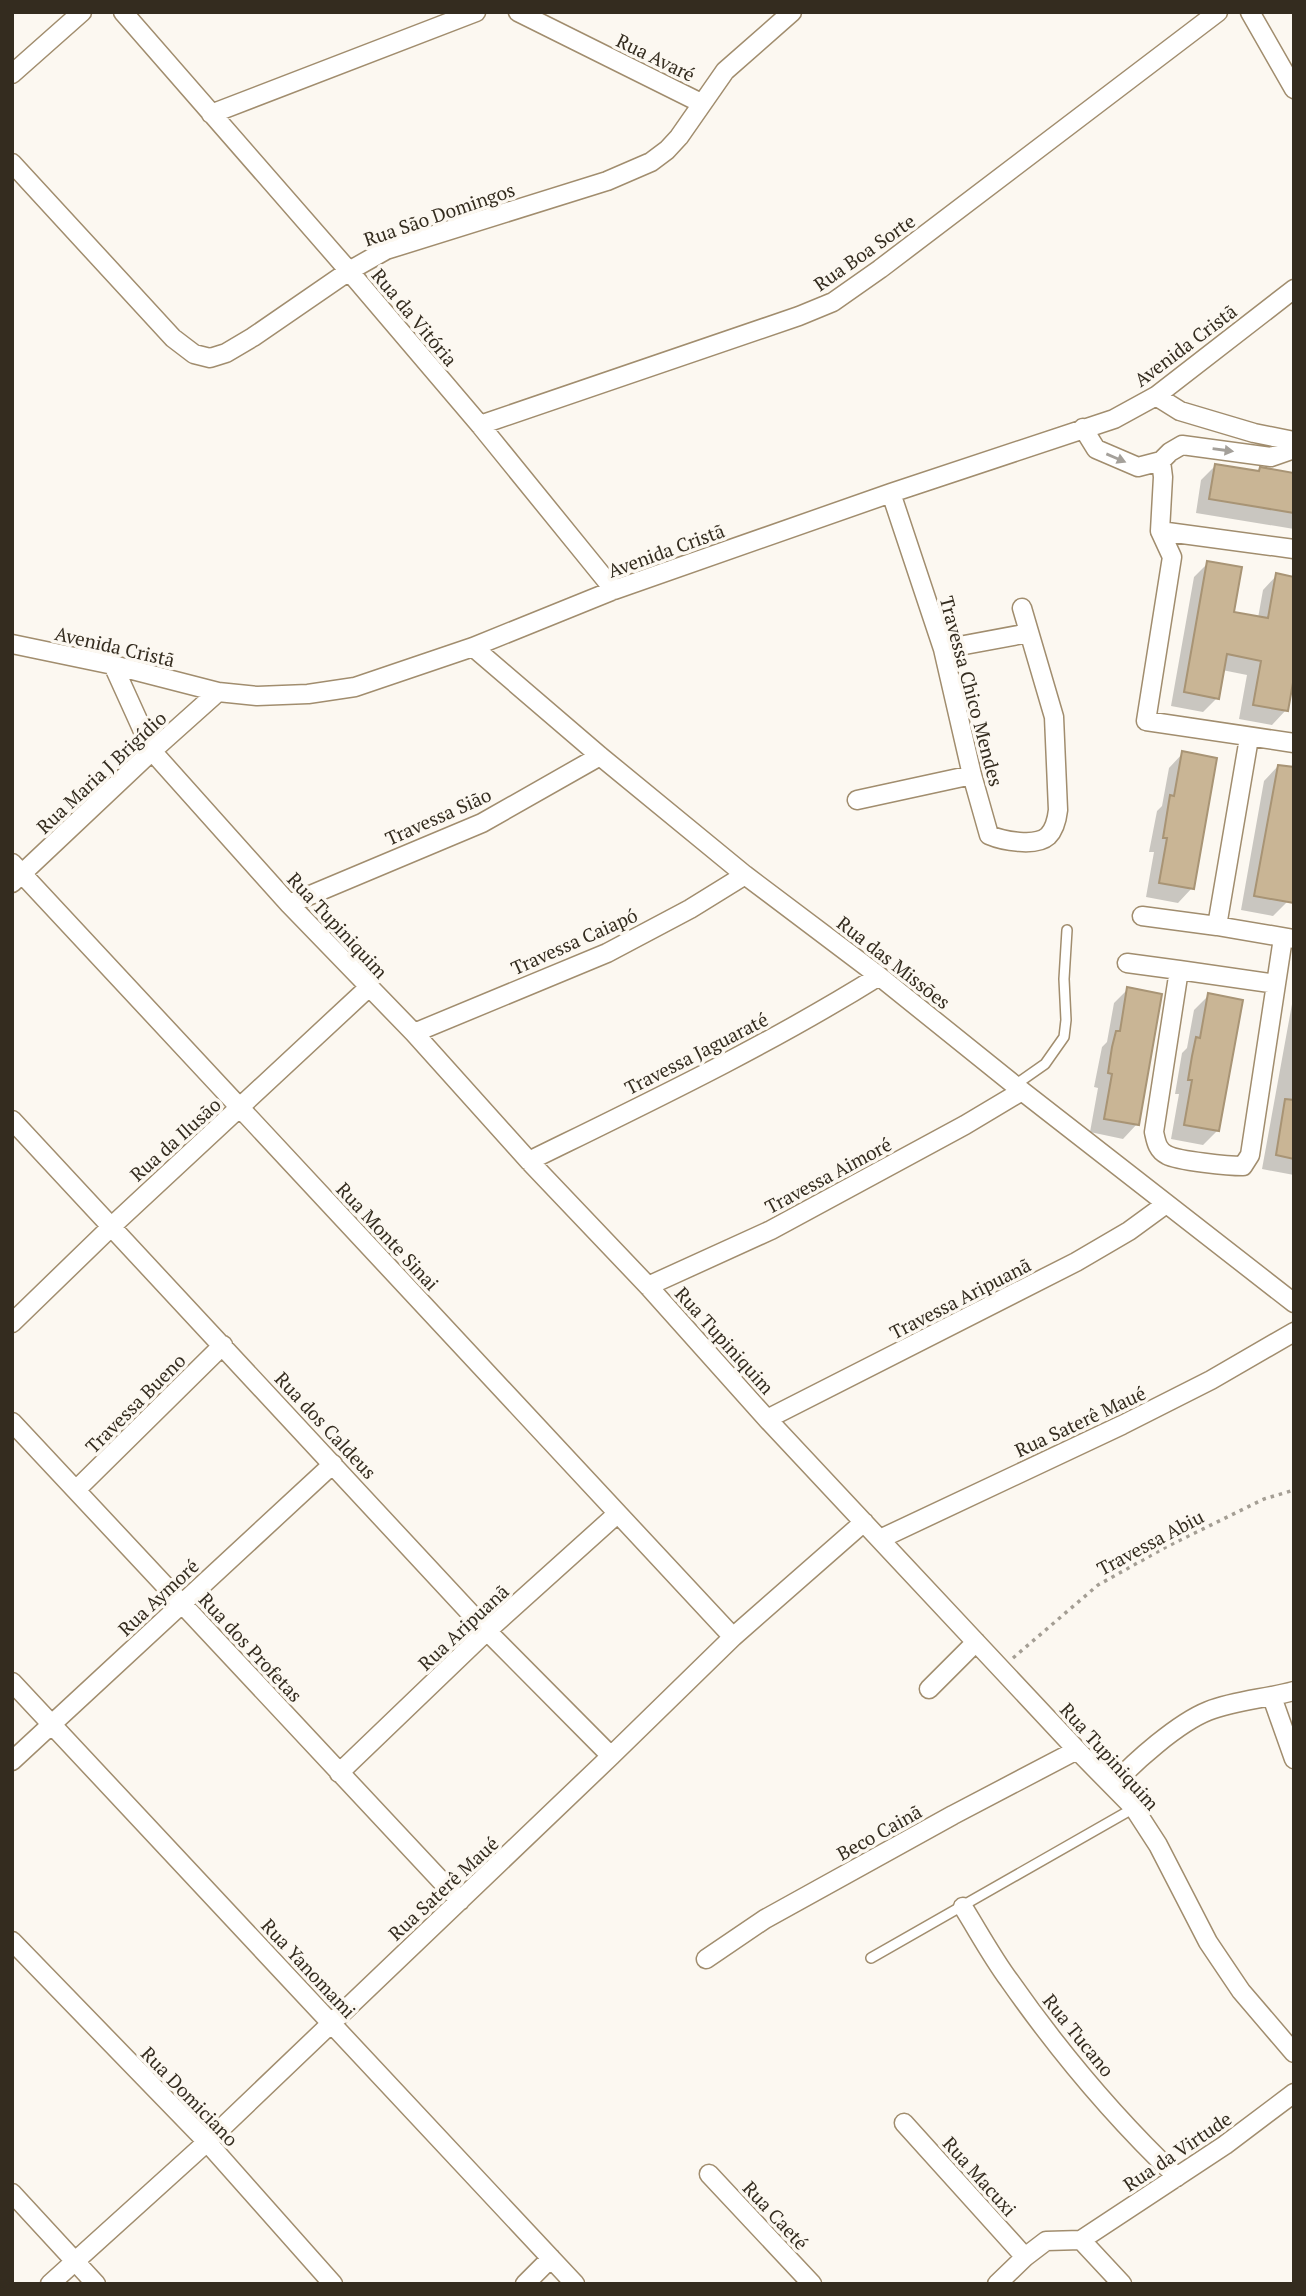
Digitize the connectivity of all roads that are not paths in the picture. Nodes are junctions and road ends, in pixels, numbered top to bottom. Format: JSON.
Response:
{"nodes":[{"id":1,"x":82,"y":12,"type":"edge"},
{"id":2,"x":123,"y":12,"type":"edge"},
{"id":3,"x":476,"y":12,"type":"edge"},
{"id":4,"x":518,"y":12,"type":"edge"},
{"id":5,"x":792,"y":12,"type":"edge"},
{"id":6,"x":1218,"y":12,"type":"edge"},
{"id":7,"x":1250,"y":12,"type":"edge"},
{"id":8,"x":12,"y":74,"type":"edge"},
{"id":9,"x":1294,"y":89,"type":"edge"},
{"id":10,"x":701,"y":103,"type":"junction"},
{"id":11,"x":211,"y":114,"type":"junction"},
{"id":12,"x":12,"y":163,"type":"edge"},
{"id":13,"x":349,"y":271,"type":"junction"},
{"id":14,"x":1294,"y":289,"type":"edge"},
{"id":15,"x":1156,"y":396,"type":"junction"},
{"id":16,"x":480,"y":425,"type":"junction"},
{"id":17,"x":1083,"y":428,"type":"junction"},
{"id":18,"x":1294,"y":440,"type":"edge"},
{"id":19,"x":1294,"y":449,"type":"edge"},
{"id":20,"x":1161,"y":461,"type":"junction"},
{"id":21,"x":891,"y":493,"type":"junction"},
{"id":22,"x":1160,"y":531,"type":"junction"},
{"id":23,"x":1294,"y":550,"type":"edge"},
{"id":24,"x":614,"y":590,"type":"junction"},
{"id":25,"x":1022,"y":608,"type":"dead end"},
{"id":26,"x":1029,"y":633,"type":"junction"},
{"id":27,"x":12,"y":644,"type":"edge"},
{"id":28,"x":473,"y":647,"type":"junction"},
{"id":29,"x":943,"y":649,"type":"junction"},
{"id":30,"x":113,"y":665,"type":"junction"},
{"id":31,"x":218,"y":692,"type":"junction"},
{"id":32,"x":1249,"y":738,"type":"junction"},
{"id":33,"x":1294,"y":743,"type":"edge"},
{"id":34,"x":152,"y":751,"type":"junction"},
{"id":35,"x":600,"y":756,"type":"junction"},
{"id":36,"x":972,"y":775,"type":"junction"},
{"id":37,"x":857,"y":800,"type":"dead end"},
{"id":38,"x":16,"y":874,"type":"edge"},
{"id":39,"x":745,"y":875,"type":"junction"},
{"id":40,"x":289,"y":904,"type":"junction"},
{"id":41,"x":1142,"y":916,"type":"dead end"},
{"id":42,"x":1217,"y":926,"type":"junction"},
{"id":43,"x":1067,"y":930,"type":"dead end"},
{"id":44,"x":1288,"y":939,"type":"edge"},
{"id":45,"x":1127,"y":964,"type":"dead end"},
{"id":46,"x":1180,"y":970,"type":"junction"},
{"id":47,"x":879,"y":976,"type":"junction"},
{"id":48,"x":1276,"y":984,"type":"junction"},
{"id":49,"x":368,"y":988,"type":"junction"},
{"id":50,"x":414,"y":1032,"type":"junction"},
{"id":51,"x":1019,"y":1088,"type":"junction"},
{"id":52,"x":241,"y":1108,"type":"junction"},
{"id":53,"x":12,"y":1120,"type":"edge"},
{"id":54,"x":528,"y":1161,"type":"junction"},
{"id":55,"x":1166,"y":1204,"type":"junction"},
{"id":56,"x":112,"y":1226,"type":"junction"},
{"id":57,"x":648,"y":1286,"type":"junction"},
{"id":58,"x":1294,"y":1303,"type":"edge"},
{"id":59,"x":12,"y":1323,"type":"edge"},
{"id":60,"x":1294,"y":1332,"type":"edge"},
{"id":61,"x":223,"y":1345,"type":"junction"},
{"id":62,"x":767,"y":1419,"type":"junction"},
{"id":63,"x":12,"y":1422,"type":"edge"},
{"id":64,"x":332,"y":1464,"type":"junction"},
{"id":65,"x":76,"y":1490,"type":"junction"},
{"id":66,"x":617,"y":1514,"type":"junction"},
{"id":67,"x":864,"y":1522,"type":"junction"},
{"id":68,"x":880,"y":1539,"type":"junction"},
{"id":69,"x":182,"y":1604,"type":"junction"},
{"id":70,"x":488,"y":1631,"type":"junction"},
{"id":71,"x":733,"y":1637,"type":"junction"},
{"id":72,"x":976,"y":1642,"type":"junction"},
{"id":73,"x":12,"y":1682,"type":"edge"},
{"id":74,"x":929,"y":1689,"type":"dead end"},
{"id":75,"x":1294,"y":1691,"type":"edge"},
{"id":76,"x":1272,"y":1697,"type":"junction"},
{"id":77,"x":52,"y":1724,"type":"junction"},
{"id":78,"x":1077,"y":1751,"type":"junction"},
{"id":79,"x":611,"y":1756,"type":"junction"},
{"id":80,"x":1294,"y":1759,"type":"edge"},
{"id":81,"x":12,"y":1761,"type":"edge"},
{"id":82,"x":339,"y":1773,"type":"junction"},
{"id":83,"x":1114,"y":1785,"type":"junction"},
{"id":84,"x":1134,"y":1808,"type":"junction"},
{"id":85,"x":460,"y":1901,"type":"junction"},
{"id":86,"x":963,"y":1907,"type":"junction"},
{"id":87,"x":12,"y":1941,"type":"edge"},
{"id":88,"x":871,"y":1958,"type":"dead end"},
{"id":89,"x":706,"y":1959,"type":"dead end"},
{"id":90,"x":331,"y":2022,"type":"junction"},
{"id":91,"x":1294,"y":2053,"type":"edge"},
{"id":92,"x":1294,"y":2093,"type":"edge"},
{"id":93,"x":904,"y":2123,"type":"dead end"},
{"id":94,"x":207,"y":2142,"type":"junction"},
{"id":95,"x":709,"y":2174,"type":"dead end"},
{"id":96,"x":1177,"y":2177,"type":"junction"},
{"id":97,"x":12,"y":2193,"type":"edge"},
{"id":98,"x":1081,"y":2240,"type":"junction"},
{"id":99,"x":1025,"y":2257,"type":"junction"},
{"id":100,"x":551,"y":2258,"type":"junction"},
{"id":101,"x":76,"y":2261,"type":"junction"},
{"id":102,"x":50,"y":2284,"type":"edge"},
{"id":103,"x":96,"y":2284,"type":"edge"},
{"id":104,"x":333,"y":2284,"type":"edge"},
{"id":105,"x":525,"y":2284,"type":"edge"},
{"id":106,"x":575,"y":2284,"type":"edge"},
{"id":107,"x":812,"y":2284,"type":"edge"},
{"id":108,"x":997,"y":2284,"type":"edge"},
{"id":109,"x":1122,"y":2284,"type":"edge"}],
"edges":[{"from":1,"to":8,"type":"street"},
{"from":2,"to":11,"type":"street","name":"Rua da Vitória"},
{"from":3,"to":11,"type":"street"},
{"from":4,"to":10,"type":"street","name":"Rua Avaré"},
{"from":5,"to":10,"type":"street","name":"Rua São Domingos"},
{"from":6,"to":16,"type":"street","name":"Rua Boa Sorte"},
{"from":7,"to":9,"type":"street"},
{"from":10,"to":13,"type":"street","name":"Rua São Domingos"},
{"from":11,"to":13,"type":"street","name":"Rua da Vitória"},
{"from":12,"to":13,"type":"street","name":"Rua São Domingos"},
{"from":13,"to":16,"type":"street","name":"Rua da Vitória"},
{"from":14,"to":15,"type":"street","name":"Avenida Cristã"},
{"from":15,"to":17,"type":"street","name":"Avenida Cristã"},
{"from":15,"to":18,"type":"street"},
{"from":16,"to":24,"type":"street","name":"Rua da Vitória"},
{"from":17,"to":20,"type":"street","one_way":true},
{"from":17,"to":21,"type":"street","name":"Avenida Cristã"},
{"from":20,"to":19,"type":"street","one_way":true},
{"from":20,"to":22,"type":"street"},
{"from":21,"to":24,"type":"street","name":"Avenida Cristã"},
{"from":21,"to":29,"type":"street","name":"Travessa Chico Mendes"},
{"from":22,"to":23,"type":"street"},
{"from":22,"to":32,"type":"street"},
{"from":24,"to":28,"type":"street","name":"Avenida Cristã"},
{"from":25,"to":26,"type":"street"},
{"from":26,"to":29,"type":"street"},
{"from":26,"to":36,"type":"street","name":"Travessa Chico Mendes"},
{"from":27,"to":30,"type":"street","name":"Avenida Cristã"},
{"from":28,"to":31,"type":"street","name":"Avenida Cristã"},
{"from":28,"to":35,"type":"street","name":"Rua das Missões"},
{"from":29,"to":36,"type":"street","name":"Travessa Chico Mendes"},
{"from":30,"to":31,"type":"street","name":"Avenida Cristã"},
{"from":30,"to":34,"type":"street","name":"Rua Tupiniquim"},
{"from":31,"to":34,"type":"street","name":"Rua Maria J Brigídio"},
{"from":32,"to":33,"type":"street"},
{"from":32,"to":42,"type":"street"},
{"from":34,"to":38,"type":"street","name":"Rua Maria J Brigídio"},
{"from":34,"to":40,"type":"street","name":"Rua Tupiniquim"},
{"from":35,"to":39,"type":"street","name":"Rua das Missões"},
{"from":35,"to":40,"type":"street","name":"Travessa Sião"},
{"from":36,"to":37,"type":"street"},
{"from":38,"to":52,"type":"street","name":"Rua Monte Sinai"},
{"from":39,"to":47,"type":"street","name":"Rua das Missões"},
{"from":39,"to":50,"type":"street","name":"Travessa Caiapó"},
{"from":40,"to":49,"type":"street","name":"Rua Tupiniquim"},
{"from":41,"to":42,"type":"street"},
{"from":42,"to":44,"type":"street"},
{"from":43,"to":51,"type":"lane"},
{"from":44,"to":48,"type":"street"},
{"from":45,"to":46,"type":"street"},
{"from":46,"to":48,"type":"street"},
{"from":46,"to":48,"type":"street"},
{"from":47,"to":51,"type":"street","name":"Rua das Missões"},
{"from":47,"to":54,"type":"street","name":"Travessa Jaguaraté"},
{"from":49,"to":50,"type":"street","name":"Rua Tupiniquim"},
{"from":49,"to":52,"type":"street","name":"Rua da Ilusão"},
{"from":50,"to":54,"type":"street","name":"Rua Tupiniquim"},
{"from":51,"to":55,"type":"street","name":"Rua das Missões"},
{"from":51,"to":57,"type":"street","name":"Travessa Aimoré"},
{"from":52,"to":56,"type":"street","name":"Rua da Ilusão"},
{"from":52,"to":66,"type":"street","name":"Rua Monte Sinai"},
{"from":53,"to":56,"type":"street","name":"Rua dos Caldeus"},
{"from":54,"to":57,"type":"street","name":"Rua Tupiniquim"},
{"from":55,"to":58,"type":"street","name":"Rua das Missões"},
{"from":55,"to":62,"type":"street","name":"Travessa Aripuanã"},
{"from":56,"to":59,"type":"street","name":"Rua da Ilusão"},
{"from":56,"to":61,"type":"street","name":"Rua dos Caldeus"},
{"from":57,"to":62,"type":"street","name":"Rua Tupiniquim"},
{"from":60,"to":68,"type":"street","name":"Rua Saterê Maué"},
{"from":61,"to":64,"type":"street","name":"Rua dos Caldeus"},
{"from":61,"to":65,"type":"street","name":"Travessa Bueno"},
{"from":62,"to":67,"type":"street","name":"Rua Tupiniquim"},
{"from":63,"to":65,"type":"street","name":"Rua dos Profetas"},
{"from":64,"to":69,"type":"street","name":"Rua Aymoré"},
{"from":64,"to":70,"type":"street","name":"Rua dos Caldeus"},
{"from":65,"to":69,"type":"street","name":"Rua dos Profetas"},
{"from":66,"to":70,"type":"street","name":"Rua Aripuanã"},
{"from":66,"to":71,"type":"street","name":"Rua Monte Sinai"},
{"from":67,"to":68,"type":"street","name":"Rua Tupiniquim"},
{"from":67,"to":71,"type":"street","name":"Rua Saterê Maué"},
{"from":68,"to":72,"type":"street","name":"Rua Tupiniquim"},
{"from":69,"to":77,"type":"street","name":"Rua Aymoré"},
{"from":69,"to":82,"type":"street","name":"Rua dos Profetas"},
{"from":70,"to":79,"type":"street","name":"Rua dos Caldeus"},
{"from":70,"to":82,"type":"street","name":"Rua Aripuanã"},
{"from":71,"to":79,"type":"street","name":"Rua Saterê Maué"},
{"from":72,"to":74,"type":"street"},
{"from":72,"to":78,"type":"street","name":"Rua Tupiniquim"},
{"from":73,"to":77,"type":"street","name":"Rua Yanomami"},
{"from":75,"to":76,"type":"street"},
{"from":76,"to":80,"type":"street"},
{"from":76,"to":83,"type":"street"},
{"from":77,"to":81,"type":"street","name":"Rua Aymoré"},
{"from":77,"to":90,"type":"street","name":"Rua Yanomami"},
{"from":78,"to":83,"type":"street","name":"Rua Tupiniquim"},
{"from":78,"to":89,"type":"street","name":"Beco Cainã"},
{"from":79,"to":85,"type":"street","name":"Rua Saterê Maué"},
{"from":82,"to":85,"type":"street","name":"Rua dos Profetas"},
{"from":83,"to":84,"type":"street","name":"Rua Tupiniquim"},
{"from":84,"to":86,"type":"lane"},
{"from":84,"to":91,"type":"street","name":"Rua Tupiniquim"},
{"from":85,"to":90,"type":"street","name":"Rua Saterê Maué"},
{"from":86,"to":88,"type":"lane"},
{"from":86,"to":96,"type":"street","name":"Rua Tucano"},
{"from":87,"to":94,"type":"street","name":"Rua Domiciano"},
{"from":90,"to":94,"type":"street","name":"Rua Saterê Maué"},
{"from":90,"to":100,"type":"street","name":"Rua Yanomami"},
{"from":92,"to":96,"type":"street","name":"Rua da Virtude"},
{"from":93,"to":99,"type":"street","name":"Rua Macuxi"},
{"from":94,"to":101,"type":"street","name":"Rua Saterê Maué"},
{"from":94,"to":104,"type":"street","name":"Rua Domiciano"},
{"from":95,"to":107,"type":"street","name":"Rua Caeté"},
{"from":96,"to":98,"type":"street","name":"Rua da Virtude"},
{"from":97,"to":101,"type":"street"},
{"from":98,"to":99,"type":"street"},
{"from":98,"to":109,"type":"street"},
{"from":99,"to":108,"type":"street"},
{"from":100,"to":105,"type":"street"},
{"from":100,"to":106,"type":"street","name":"Rua Yanomami"},
{"from":101,"to":102,"type":"street","name":"Rua Saterê Maué"},
{"from":101,"to":103,"type":"street"}]}
